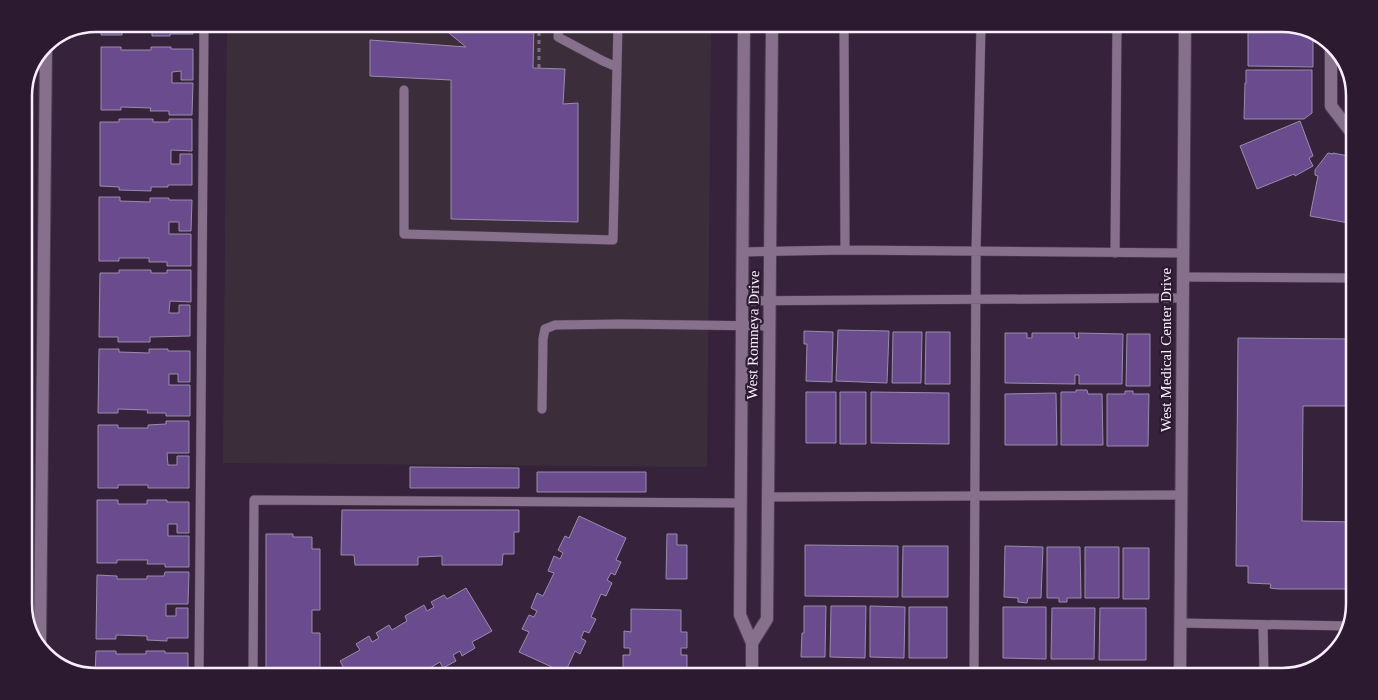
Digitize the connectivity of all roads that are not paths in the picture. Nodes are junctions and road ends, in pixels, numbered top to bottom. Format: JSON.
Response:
{"nodes":[{"id":1,"x":204,"y":33,"type":"edge"},
{"id":2,"x":558,"y":33,"type":"edge"},
{"id":3,"x":618,"y":33,"type":"edge"},
{"id":4,"x":744,"y":33,"type":"edge"},
{"id":5,"x":772,"y":33,"type":"edge"},
{"id":6,"x":844,"y":33,"type":"edge"},
{"id":7,"x":981,"y":33,"type":"edge"},
{"id":8,"x":1117,"y":33,"type":"edge"},
{"id":9,"x":1185,"y":33,"type":"edge"},
{"id":10,"x":1331,"y":55,"type":"edge"},
{"id":11,"x":46,"y":57,"type":"edge"},
{"id":12,"x":617,"y":67,"type":"junction"},
{"id":13,"x":404,"y":90,"type":"dead end"},
{"id":14,"x":1345,"y":124,"type":"edge"},
{"id":15,"x":845,"y":250,"type":"junction"},
{"id":16,"x":770,"y":251,"type":"junction"},
{"id":17,"x":742,"y":252,"type":"junction"},
{"id":18,"x":976,"y":252,"type":"junction"},
{"id":19,"x":1115,"y":253,"type":"junction"},
{"id":20,"x":1183,"y":254,"type":"junction"},
{"id":21,"x":1183,"y":277,"type":"junction"},
{"id":22,"x":1345,"y":278,"type":"edge"},
{"id":23,"x":976,"y":298,"type":"junction"},
{"id":24,"x":1183,"y":298,"type":"junction"},
{"id":25,"x":770,"y":300,"type":"junction"},
{"id":26,"x":742,"y":301,"type":"junction"},
{"id":27,"x":742,"y":325,"type":"junction"},
{"id":28,"x":769,"y":326,"type":"junction"},
{"id":29,"x":542,"y":409,"type":"dead end"},
{"id":30,"x":1181,"y":495,"type":"junction"},
{"id":31,"x":976,"y":496,"type":"junction"},
{"id":32,"x":768,"y":497,"type":"junction"},
{"id":33,"x":741,"y":503,"type":"junction"},
{"id":34,"x":1180,"y":623,"type":"junction"},
{"id":35,"x":1263,"y":625,"type":"junction"},
{"id":36,"x":1341,"y":626,"type":"edge"},
{"id":37,"x":40,"y":634,"type":"edge"},
{"id":38,"x":752,"y":643,"type":"junction"},
{"id":39,"x":199,"y":668,"type":"edge"},
{"id":40,"x":253,"y":668,"type":"edge"},
{"id":41,"x":752,"y":668,"type":"edge"},
{"id":42,"x":974,"y":668,"type":"edge"},
{"id":43,"x":1180,"y":668,"type":"edge"},
{"id":44,"x":1264,"y":668,"type":"edge"}],
"edges":[{"from":1,"to":39,"type":"lane"},
{"from":2,"to":12,"type":"lane"},
{"from":3,"to":12,"type":"lane"},
{"from":4,"to":17,"type":"street","name":"West Romneya Drive"},
{"from":5,"to":16,"type":"street","name":"West Romneya Drive"},
{"from":6,"to":15,"type":"lane"},
{"from":7,"to":18,"type":"lane"},
{"from":8,"to":19,"type":"lane"},
{"from":9,"to":20,"type":"street","name":"West Medical Center Drive"},
{"from":10,"to":14,"type":"street"},
{"from":11,"to":37,"type":"street"},
{"from":12,"to":13,"type":"lane"},
{"from":15,"to":16,"type":"lane"},
{"from":15,"to":18,"type":"lane"},
{"from":16,"to":17,"type":"lane"},
{"from":16,"to":25,"type":"street","name":"West Romneya Drive"},
{"from":17,"to":26,"type":"street","name":"West Romneya Drive"},
{"from":18,"to":19,"type":"lane"},
{"from":18,"to":23,"type":"lane"},
{"from":19,"to":20,"type":"lane"},
{"from":20,"to":21,"type":"street","name":"West Medical Center Drive"},
{"from":21,"to":22,"type":"lane"},
{"from":21,"to":24,"type":"street","name":"West Medical Center Drive"},
{"from":23,"to":24,"type":"lane"},
{"from":23,"to":25,"type":"lane"},
{"from":23,"to":31,"type":"lane"},
{"from":24,"to":30,"type":"street","name":"West Medical Center Drive"},
{"from":25,"to":26,"type":"lane"},
{"from":25,"to":28,"type":"street","name":"West Romneya Drive"},
{"from":26,"to":27,"type":"street","name":"West Romneya Drive"},
{"from":27,"to":28,"type":"lane"},
{"from":27,"to":29,"type":"lane"},
{"from":27,"to":33,"type":"street","name":"West Romneya Drive"},
{"from":28,"to":32,"type":"street","name":"West Romneya Drive"},
{"from":30,"to":31,"type":"lane"},
{"from":30,"to":34,"type":"street","name":"West Medical Center Drive"},
{"from":31,"to":32,"type":"lane"},
{"from":31,"to":42,"type":"lane"},
{"from":32,"to":38,"type":"street","name":"West Romneya Drive"},
{"from":33,"to":38,"type":"street","name":"West Romneya Drive"},
{"from":33,"to":40,"type":"lane"},
{"from":34,"to":35,"type":"lane"},
{"from":34,"to":43,"type":"street","name":"West Medical Center Drive"},
{"from":35,"to":36,"type":"lane"},
{"from":35,"to":44,"type":"lane"},
{"from":38,"to":41,"type":"street","name":"West Romneya Drive"}]}
